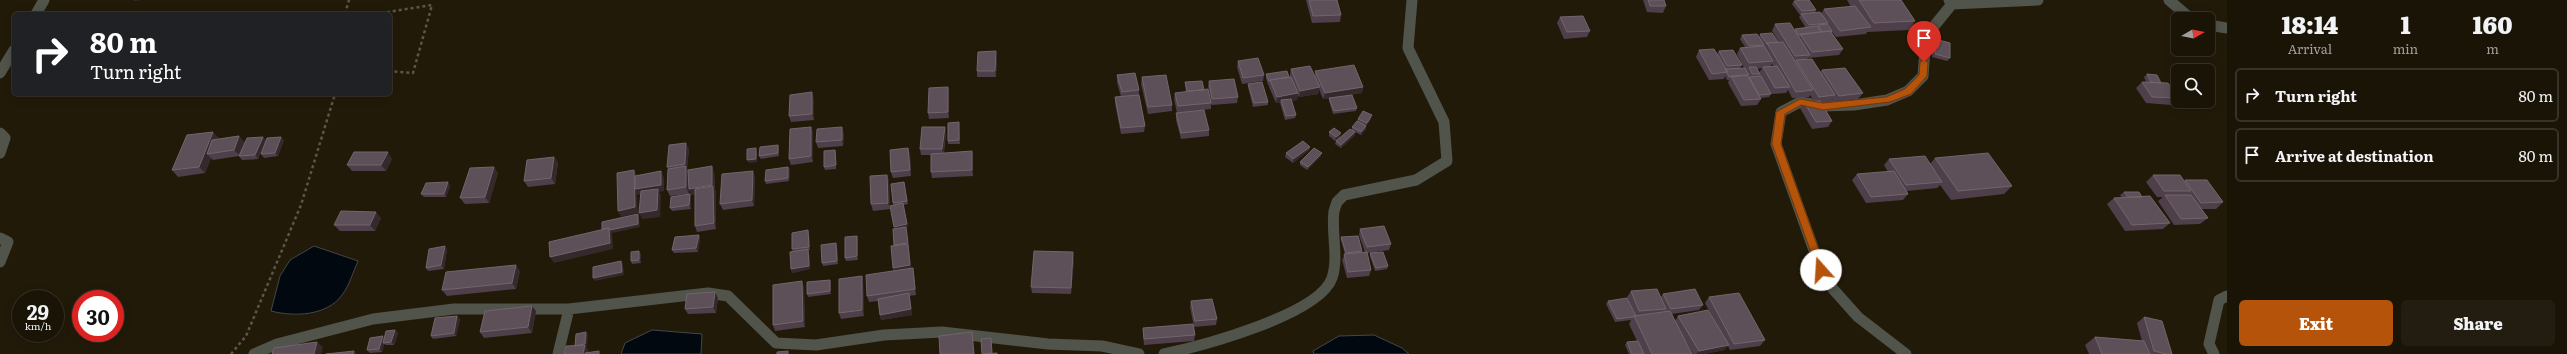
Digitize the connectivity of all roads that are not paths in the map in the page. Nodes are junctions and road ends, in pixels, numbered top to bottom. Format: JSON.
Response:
{"nodes":[{"id":1,"x":44,"y":0,"type":"edge"},
{"id":2,"x":1412,"y":0,"type":"edge"},
{"id":3,"x":2038,"y":0,"type":"edge"},
{"id":4,"x":2169,"y":0,"type":"edge"},
{"id":5,"x":1951,"y":2,"type":"edge"},
{"id":6,"x":37,"y":12,"type":"edge"},
{"id":7,"x":2183,"y":12,"type":"edge"},
{"id":8,"x":2215,"y":27,"type":"edge"},
{"id":9,"x":2227,"y":28,"type":"edge"},
{"id":10,"x":12,"y":53,"type":"edge"},
{"id":11,"x":0,"y":73,"type":"edge"},
{"id":12,"x":0,"y":133,"type":"edge"},
{"id":13,"x":0,"y":152,"type":"edge"},
{"id":14,"x":0,"y":238,"type":"edge"},
{"id":15,"x":0,"y":262,"type":"edge"},
{"id":16,"x":2227,"y":296,"type":"edge"},
{"id":17,"x":569,"y":309,"type":"junction"},
{"id":18,"x":1102,"y":350,"type":"edge"},
{"id":19,"x":254,"y":354,"type":"edge"},
{"id":20,"x":558,"y":354,"type":"edge"},
{"id":21,"x":1139,"y":354,"type":"edge"},
{"id":22,"x":1164,"y":354,"type":"edge"},
{"id":23,"x":1906,"y":354,"type":"edge"},
{"id":24,"x":2214,"y":354,"type":"edge"}],
"edges":[{"from":1,"to":6,"type":"street"},
{"from":2,"to":22,"type":"street"},
{"from":3,"to":5,"type":"street"},
{"from":4,"to":7,"type":"street"},
{"from":5,"to":23,"type":"street"},
{"from":8,"to":9,"type":"street"},
{"from":10,"to":11,"type":"street"},
{"from":12,"to":13,"type":"street"},
{"from":14,"to":15,"type":"street"},
{"from":16,"to":24,"type":"street"},
{"from":17,"to":18,"type":"street"},
{"from":17,"to":19,"type":"street"},
{"from":17,"to":20,"type":"street"},
{"from":18,"to":21,"type":"street"}]}
